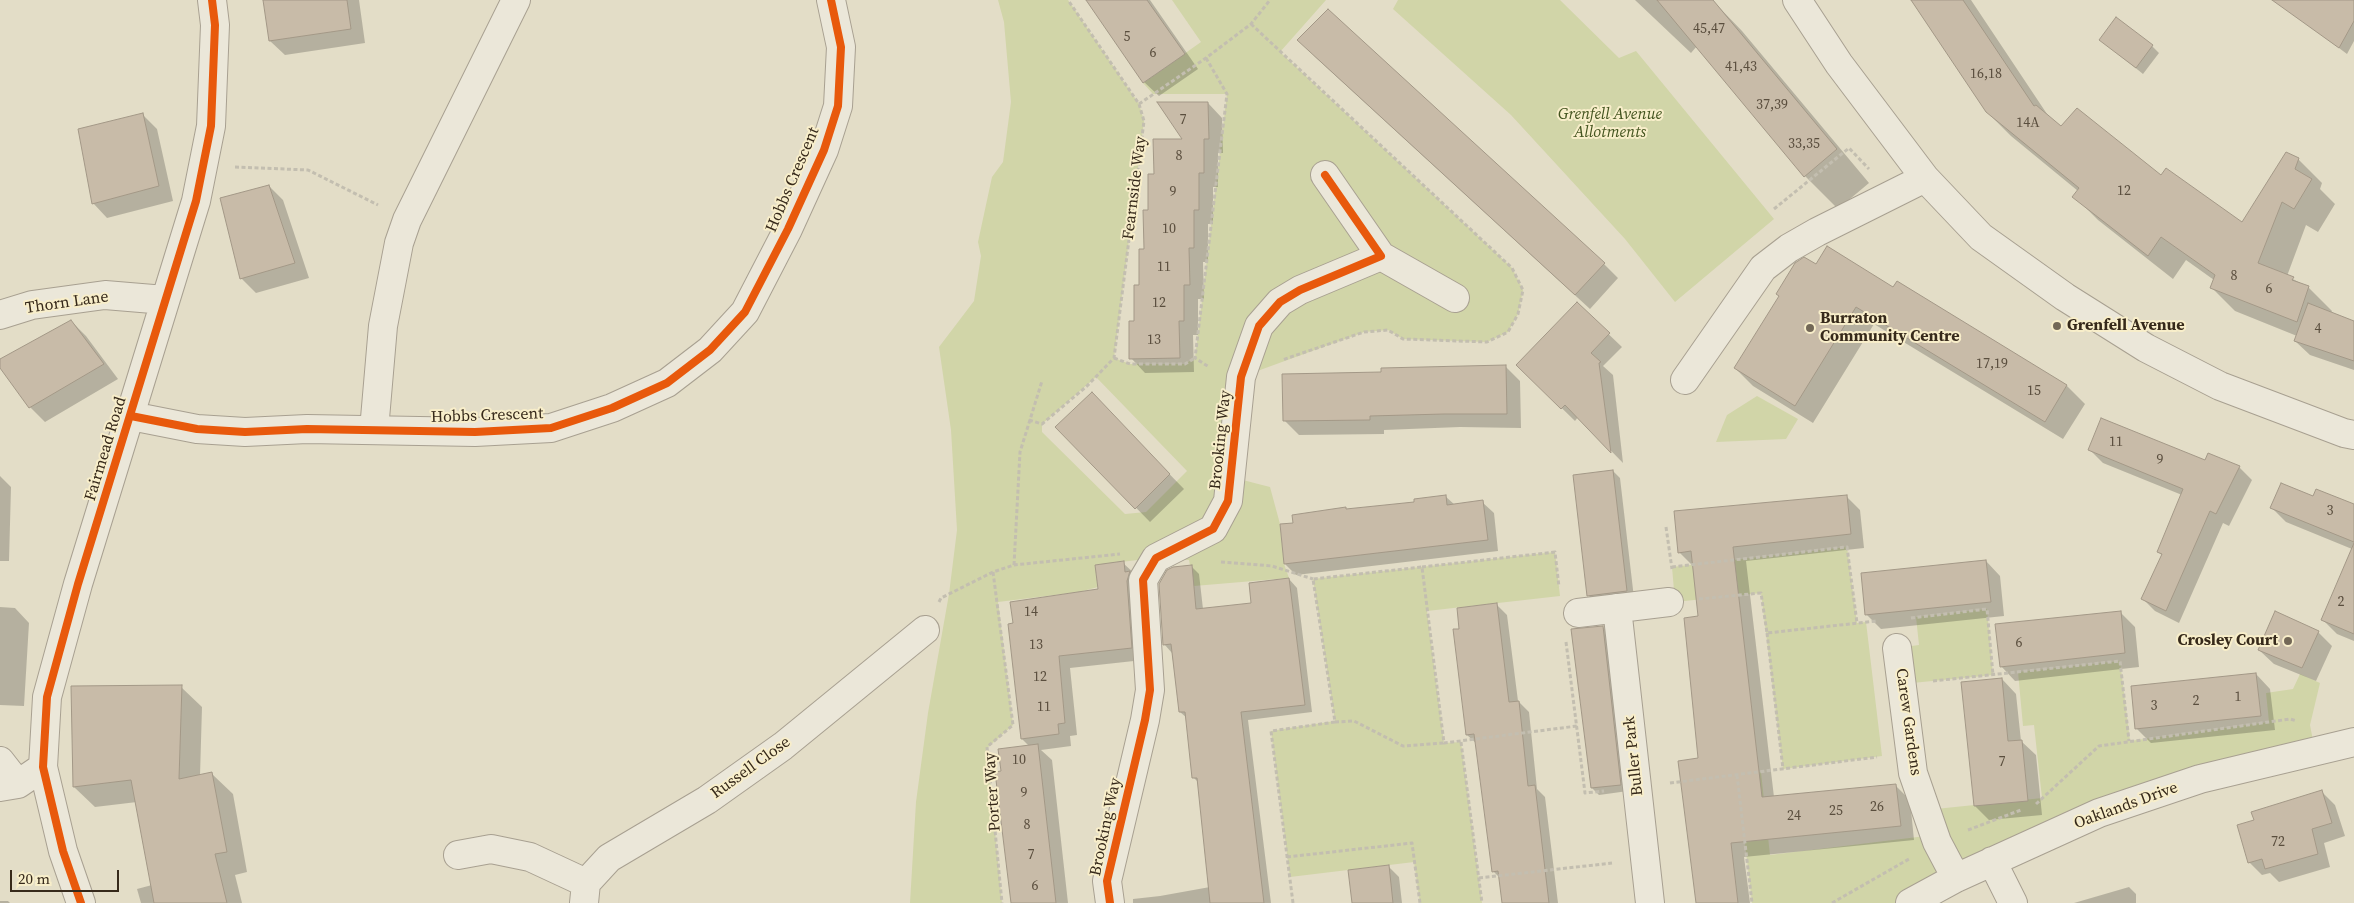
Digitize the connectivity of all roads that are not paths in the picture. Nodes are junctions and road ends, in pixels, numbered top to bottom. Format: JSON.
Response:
{"nodes":[{"id":1,"x":212,"y":0,"type":"edge"},
{"id":2,"x":516,"y":0,"type":"edge"},
{"id":3,"x":831,"y":0,"type":"edge"},
{"id":4,"x":1797,"y":0,"type":"edge"},
{"id":5,"x":1325,"y":175,"type":"dead end"},
{"id":6,"x":1925,"y":178,"type":"junction"},
{"id":7,"x":1381,"y":256,"type":"junction"},
{"id":8,"x":1455,"y":298,"type":"dead end"},
{"id":9,"x":165,"y":300,"type":"junction"},
{"id":10,"x":0,"y":315,"type":"edge"},
{"id":11,"x":1685,"y":380,"type":"dead end"},
{"id":12,"x":131,"y":416,"type":"junction"},
{"id":13,"x":374,"y":430,"type":"junction"},
{"id":14,"x":2354,"y":435,"type":"edge"},
{"id":15,"x":1672,"y":602,"type":"road end"},
{"id":16,"x":1617,"y":608,"type":"junction"},
{"id":17,"x":1567,"y":614,"type":"road end"},
{"id":18,"x":925,"y":630,"type":"road end"},
{"id":19,"x":1897,"y":648,"type":"dead end"},
{"id":20,"x":2354,"y":742,"type":"edge"},
{"id":21,"x":0,"y":761,"type":"edge"},
{"id":22,"x":43,"y":767,"type":"junction"},
{"id":23,"x":9,"y":785,"type":"edge"},
{"id":24,"x":458,"y":855,"type":"dead end"},
{"id":25,"x":1992,"y":861,"type":"junction"},
{"id":26,"x":1956,"y":878,"type":"junction"},
{"id":27,"x":585,"y":893,"type":"edge"},
{"id":28,"x":81,"y":903,"type":"edge"},
{"id":29,"x":1110,"y":903,"type":"edge"},
{"id":30,"x":1650,"y":903,"type":"edge"},
{"id":31,"x":1910,"y":903,"type":"edge"},
{"id":32,"x":2013,"y":903,"type":"edge"}],
"edges":[{"from":1,"to":9,"type":"street","name":"Fairmead Road"},
{"from":2,"to":13,"type":"street"},
{"from":3,"to":13,"type":"street","name":"Hobbs Crescent"},
{"from":4,"to":6,"type":"street"},
{"from":5,"to":7,"type":"street"},
{"from":6,"to":11,"type":"street"},
{"from":6,"to":14,"type":"street"},
{"from":7,"to":8,"type":"street"},
{"from":7,"to":29,"type":"street","name":"Brooking Way"},
{"from":9,"to":10,"type":"street","name":"Thorn Lane"},
{"from":9,"to":12,"type":"street","name":"Fairmead Road"},
{"from":12,"to":13,"type":"street","name":"Hobbs Crescent"},
{"from":12,"to":22,"type":"street","name":"Fairmead Road"},
{"from":15,"to":16,"type":"street"},
{"from":16,"to":17,"type":"street"},
{"from":16,"to":30,"type":"street","name":"Buller Park"},
{"from":18,"to":27,"type":"street","name":"Russell Close"},
{"from":19,"to":26,"type":"street","name":"Carew Gardens"},
{"from":20,"to":25,"type":"street","name":"Oaklands Drive"},
{"from":21,"to":23,"type":"street"},
{"from":22,"to":23,"type":"street"},
{"from":22,"to":28,"type":"street","name":"Fairmead Road"},
{"from":24,"to":27,"type":"street"},
{"from":25,"to":26,"type":"street","name":"Oaklands Drive"},
{"from":25,"to":32,"type":"street"},
{"from":26,"to":31,"type":"street","name":"Oaklands Drive"}]}
